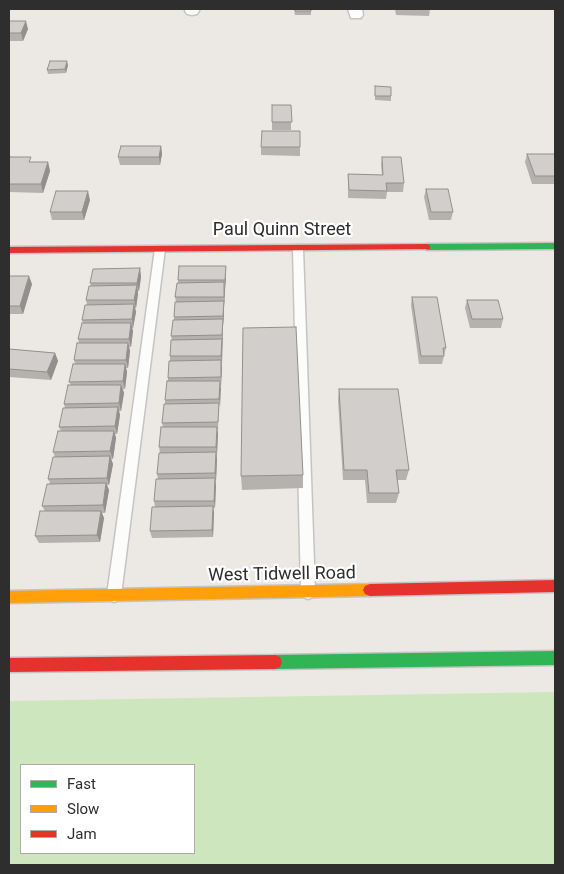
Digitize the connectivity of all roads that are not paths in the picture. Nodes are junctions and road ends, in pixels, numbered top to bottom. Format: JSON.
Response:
{"nodes":[{"id":1,"x":555,"y":246,"type":"edge"},
{"id":2,"x":160,"y":248,"type":"junction"},
{"id":3,"x":298,"y":248,"type":"junction"},
{"id":4,"x":9,"y":250,"type":"edge"},
{"id":5,"x":555,"y":586,"type":"edge"},
{"id":6,"x":308,"y":592,"type":"junction"},
{"id":7,"x":114,"y":595,"type":"junction"},
{"id":8,"x":9,"y":597,"type":"edge"},
{"id":9,"x":555,"y":658,"type":"edge"},
{"id":10,"x":9,"y":665,"type":"edge"}],
"edges":[{"from":1,"to":3,"type":"main road","name":"Paul Quinn Street"},
{"from":2,"to":3,"type":"main road","name":"Paul Quinn Street"},
{"from":2,"to":4,"type":"main road","name":"Paul Quinn Street"},
{"from":2,"to":7,"type":"lane"},
{"from":3,"to":6,"type":"lane"},
{"from":5,"to":6,"type":"main road","name":"West Tidwell Road"},
{"from":6,"to":7,"type":"main road","name":"West Tidwell Road"},
{"from":7,"to":8,"type":"main road","name":"West Tidwell Road"},
{"from":9,"to":10,"type":"main road"}]}
